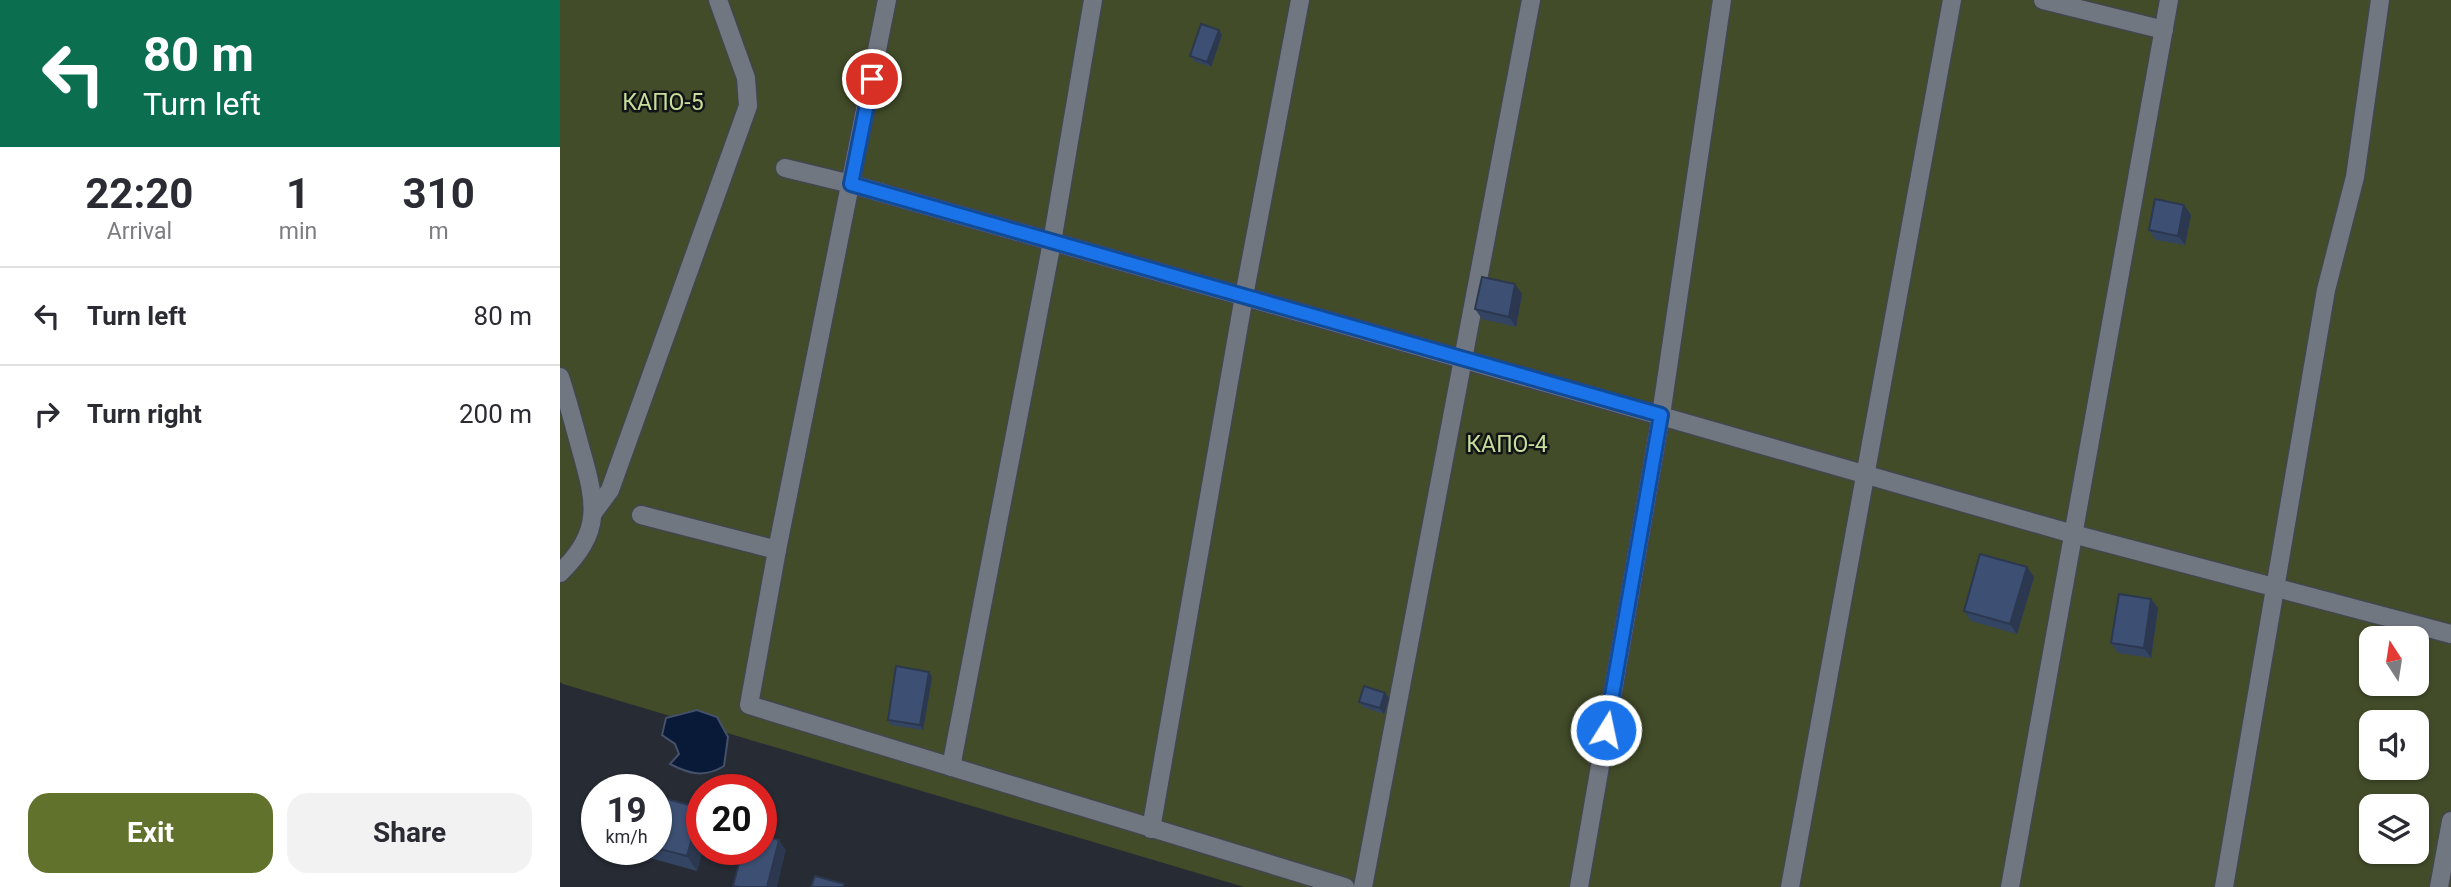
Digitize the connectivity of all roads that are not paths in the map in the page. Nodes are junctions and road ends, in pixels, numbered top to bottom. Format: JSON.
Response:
{"nodes":[{"id":1,"x":719,"y":0,"type":"edge"},
{"id":2,"x":887,"y":0,"type":"edge"},
{"id":3,"x":1093,"y":0,"type":"edge"},
{"id":4,"x":1300,"y":0,"type":"edge"},
{"id":5,"x":1531,"y":0,"type":"edge"},
{"id":6,"x":1723,"y":0,"type":"edge"},
{"id":7,"x":1952,"y":0,"type":"edge"},
{"id":8,"x":2043,"y":0,"type":"edge"},
{"id":9,"x":2169,"y":0,"type":"edge"},
{"id":10,"x":2380,"y":0,"type":"edge"},
{"id":11,"x":2164,"y":30,"type":"junction"},
{"id":12,"x":785,"y":167,"type":"dead end"},
{"id":13,"x":851,"y":184,"type":"junction"},
{"id":14,"x":1052,"y":242,"type":"junction"},
{"id":15,"x":1244,"y":296,"type":"junction"},
{"id":16,"x":1462,"y":358,"type":"junction"},
{"id":17,"x":560,"y":377,"type":"edge"},
{"id":18,"x":1661,"y":415,"type":"junction"},
{"id":19,"x":1867,"y":474,"type":"junction"},
{"id":20,"x":593,"y":513,"type":"junction"},
{"id":21,"x":641,"y":515,"type":"dead end"},
{"id":22,"x":2073,"y":534,"type":"junction"},
{"id":23,"x":777,"y":550,"type":"junction"},
{"id":24,"x":560,"y":573,"type":"edge"},
{"id":25,"x":2274,"y":587,"type":"junction"},
{"id":26,"x":2451,"y":634,"type":"edge"},
{"id":27,"x":951,"y":767,"type":"junction"},
{"id":28,"x":2451,"y":821,"type":"edge"},
{"id":29,"x":1151,"y":829,"type":"junction"},
{"id":30,"x":1345,"y":887,"type":"edge"},
{"id":31,"x":1363,"y":887,"type":"edge"},
{"id":32,"x":1579,"y":887,"type":"edge"},
{"id":33,"x":1790,"y":887,"type":"edge"},
{"id":34,"x":2010,"y":887,"type":"edge"},
{"id":35,"x":2224,"y":887,"type":"edge"},
{"id":36,"x":2439,"y":887,"type":"edge"}],
"edges":[{"from":1,"to":20,"type":"lane"},
{"from":2,"to":13,"type":"lane"},
{"from":3,"to":14,"type":"lane"},
{"from":4,"to":15,"type":"lane"},
{"from":5,"to":16,"type":"lane"},
{"from":6,"to":18,"type":"lane"},
{"from":7,"to":19,"type":"lane"},
{"from":8,"to":11,"type":"lane"},
{"from":9,"to":11,"type":"lane"},
{"from":10,"to":25,"type":"lane"},
{"from":11,"to":22,"type":"lane"},
{"from":12,"to":13,"type":"lane"},
{"from":13,"to":14,"type":"lane"},
{"from":13,"to":23,"type":"lane"},
{"from":14,"to":15,"type":"lane"},
{"from":14,"to":27,"type":"lane"},
{"from":15,"to":16,"type":"lane"},
{"from":15,"to":29,"type":"lane"},
{"from":16,"to":18,"type":"lane"},
{"from":16,"to":31,"type":"lane"},
{"from":17,"to":20,"type":"lane"},
{"from":18,"to":19,"type":"lane"},
{"from":18,"to":32,"type":"lane"},
{"from":19,"to":22,"type":"lane"},
{"from":19,"to":33,"type":"lane"},
{"from":20,"to":24,"type":"lane"},
{"from":21,"to":23,"type":"lane"},
{"from":22,"to":25,"type":"lane"},
{"from":22,"to":34,"type":"lane"},
{"from":23,"to":27,"type":"lane"},
{"from":25,"to":26,"type":"lane"},
{"from":25,"to":35,"type":"lane"},
{"from":27,"to":29,"type":"lane"},
{"from":28,"to":36,"type":"lane"},
{"from":29,"to":30,"type":"lane"}]}
